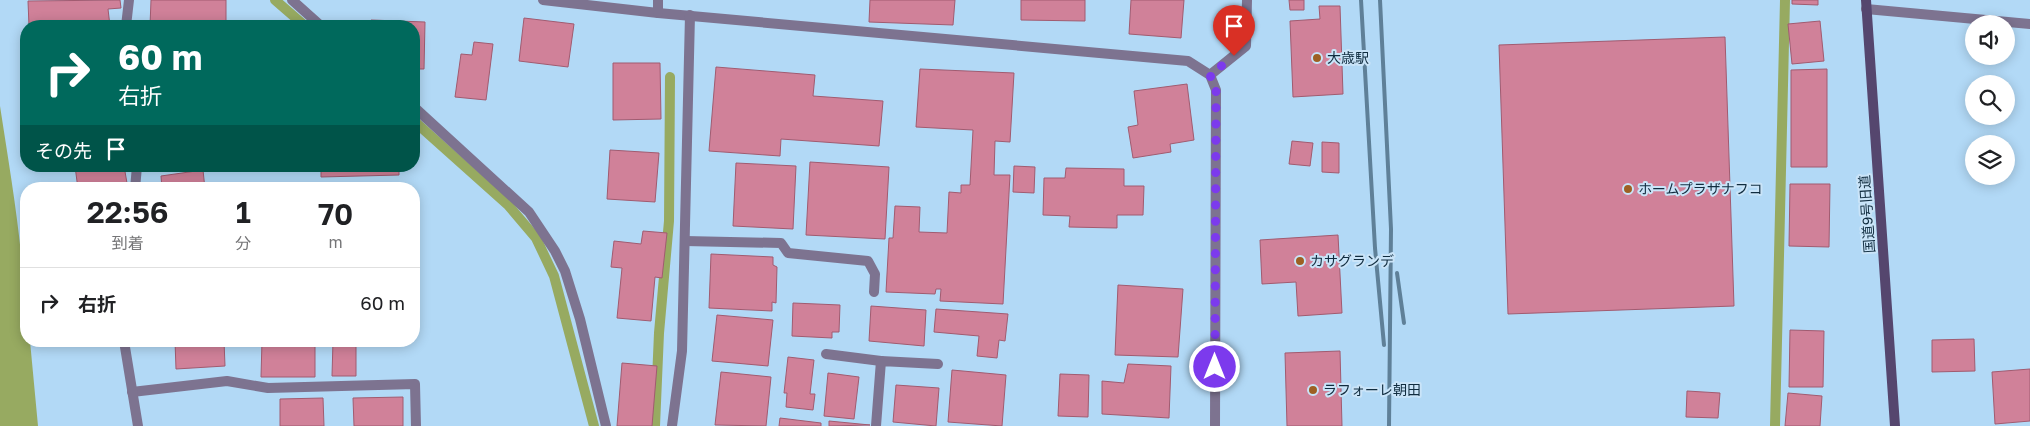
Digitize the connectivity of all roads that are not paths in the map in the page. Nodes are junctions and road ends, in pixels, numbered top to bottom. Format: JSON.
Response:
{"nodes":[{"id":1,"x":129,"y":0,"type":"edge"},
{"id":2,"x":292,"y":0,"type":"edge"},
{"id":3,"x":542,"y":0,"type":"edge"},
{"id":4,"x":658,"y":0,"type":"edge"},
{"id":5,"x":1247,"y":0,"type":"edge"},
{"id":6,"x":1866,"y":5,"type":"edge"},
{"id":7,"x":658,"y":13,"type":"junction"},
{"id":8,"x":690,"y":15,"type":"junction"},
{"id":9,"x":127,"y":20,"type":"edge"},
{"id":10,"x":314,"y":20,"type":"edge"},
{"id":11,"x":2030,"y":24,"type":"edge"},
{"id":12,"x":1210,"y":75,"type":"junction"},
{"id":13,"x":420,"y":112,"type":"edge"},
{"id":14,"x":685,"y":241,"type":"junction"},
{"id":15,"x":874,"y":292,"type":"dead end"},
{"id":16,"x":125,"y":347,"type":"edge"},
{"id":17,"x":826,"y":354,"type":"dead end"},
{"id":18,"x":881,"y":361,"type":"junction"},
{"id":19,"x":938,"y":364,"type":"dead end"},
{"id":20,"x":132,"y":392,"type":"junction"},
{"id":21,"x":138,"y":426,"type":"edge"},
{"id":22,"x":416,"y":426,"type":"edge"},
{"id":23,"x":606,"y":426,"type":"edge"},
{"id":24,"x":672,"y":426,"type":"edge"},
{"id":25,"x":876,"y":426,"type":"edge"},
{"id":26,"x":1214,"y":426,"type":"edge"},
{"id":27,"x":1895,"y":426,"type":"edge"}],
"edges":[{"from":1,"to":9,"type":"street"},
{"from":2,"to":10,"type":"street"},
{"from":3,"to":7,"type":"street"},
{"from":4,"to":7,"type":"street"},
{"from":5,"to":12,"type":"street"},
{"from":6,"to":11,"type":"street"},
{"from":6,"to":27,"type":"street","name":"国道9号旧道"},
{"from":7,"to":8,"type":"street"},
{"from":8,"to":12,"type":"street"},
{"from":8,"to":14,"type":"street"},
{"from":12,"to":26,"type":"street"},
{"from":13,"to":23,"type":"street"},
{"from":14,"to":15,"type":"street"},
{"from":14,"to":24,"type":"street"},
{"from":16,"to":20,"type":"street"},
{"from":17,"to":18,"type":"street"},
{"from":18,"to":19,"type":"street"},
{"from":18,"to":25,"type":"street"},
{"from":20,"to":21,"type":"street"},
{"from":20,"to":22,"type":"street"}]}
